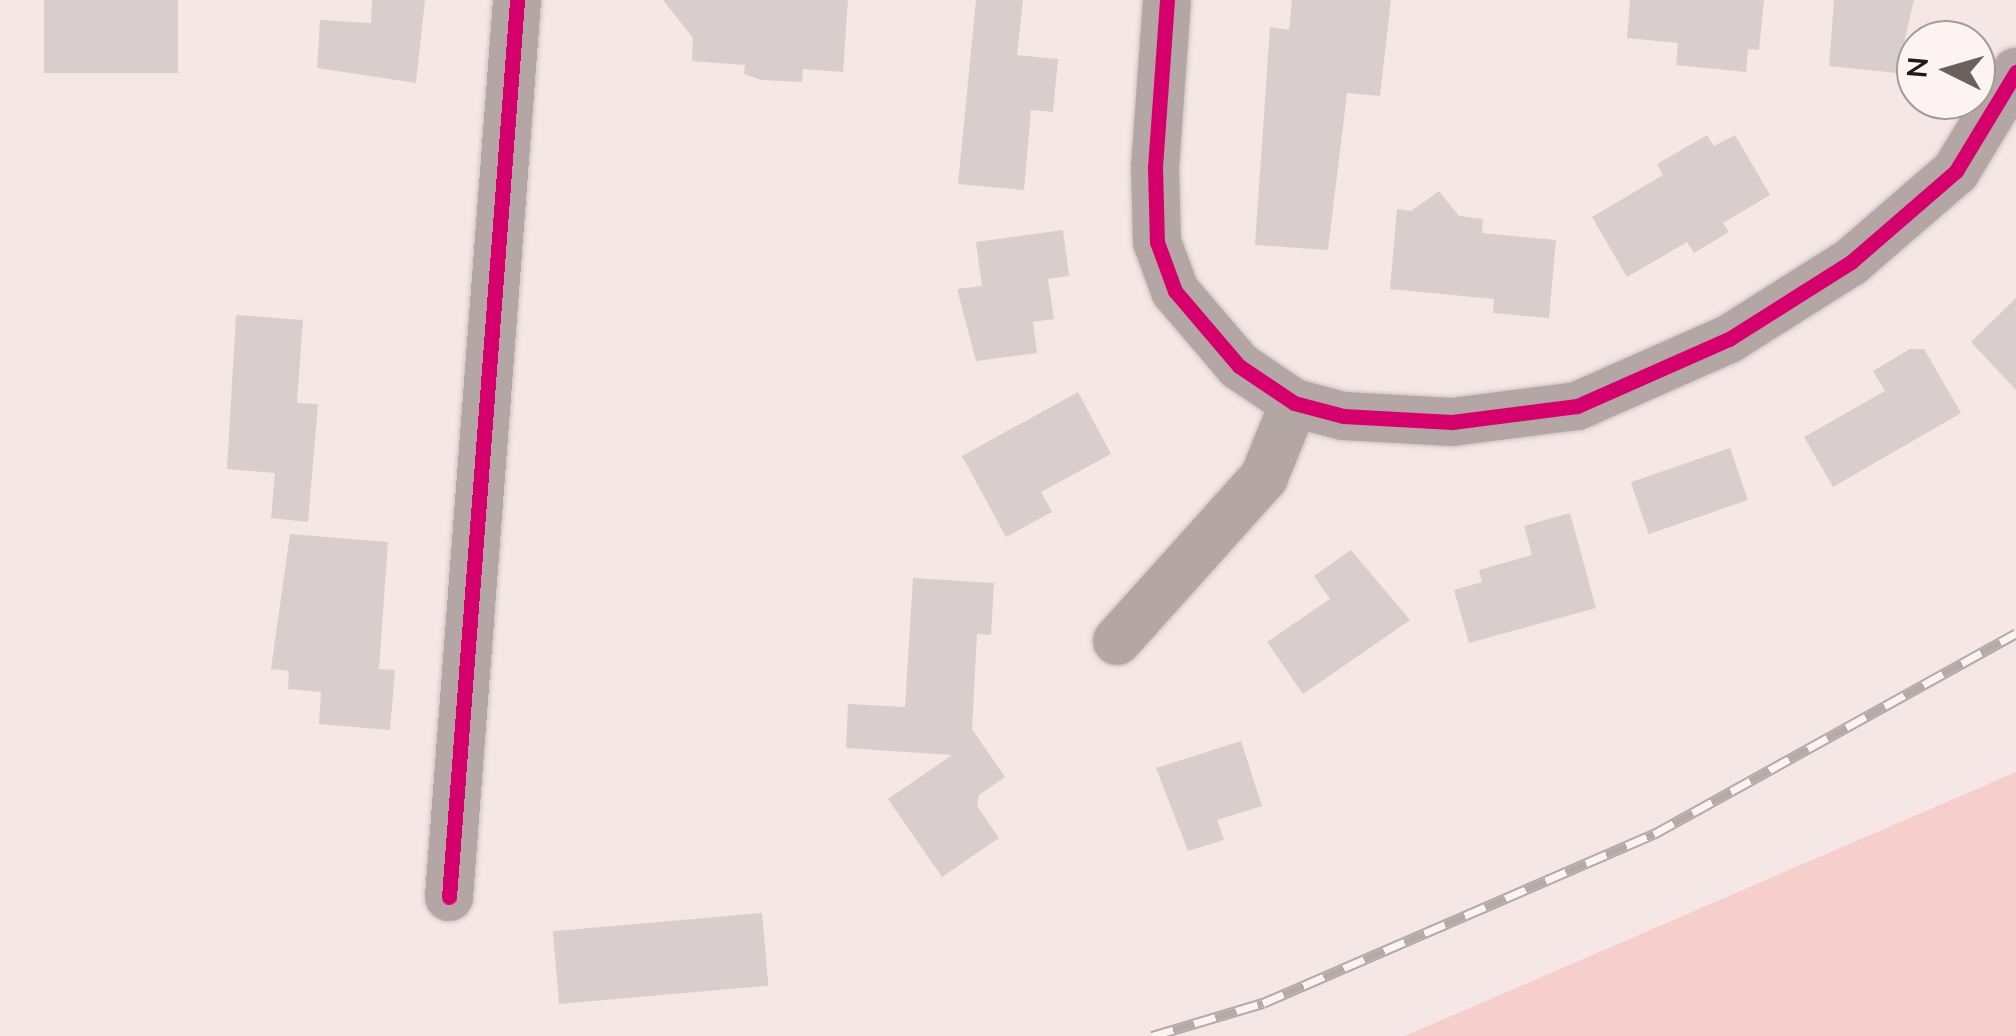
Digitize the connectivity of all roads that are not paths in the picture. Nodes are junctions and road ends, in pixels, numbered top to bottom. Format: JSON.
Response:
{"nodes":[{"id":1,"x":517,"y":0,"type":"edge"},
{"id":2,"x":1168,"y":0,"type":"edge"},
{"id":3,"x":2016,"y":72,"type":"edge"},
{"id":4,"x":1294,"y":402,"type":"junction"},
{"id":5,"x":1117,"y":642,"type":"dead end"},
{"id":6,"x":449,"y":898,"type":"dead end"}],
"edges":[{"from":1,"to":6,"type":"street"},
{"from":2,"to":4,"type":"street"},
{"from":3,"to":4,"type":"street"},
{"from":4,"to":5,"type":"street"}]}
